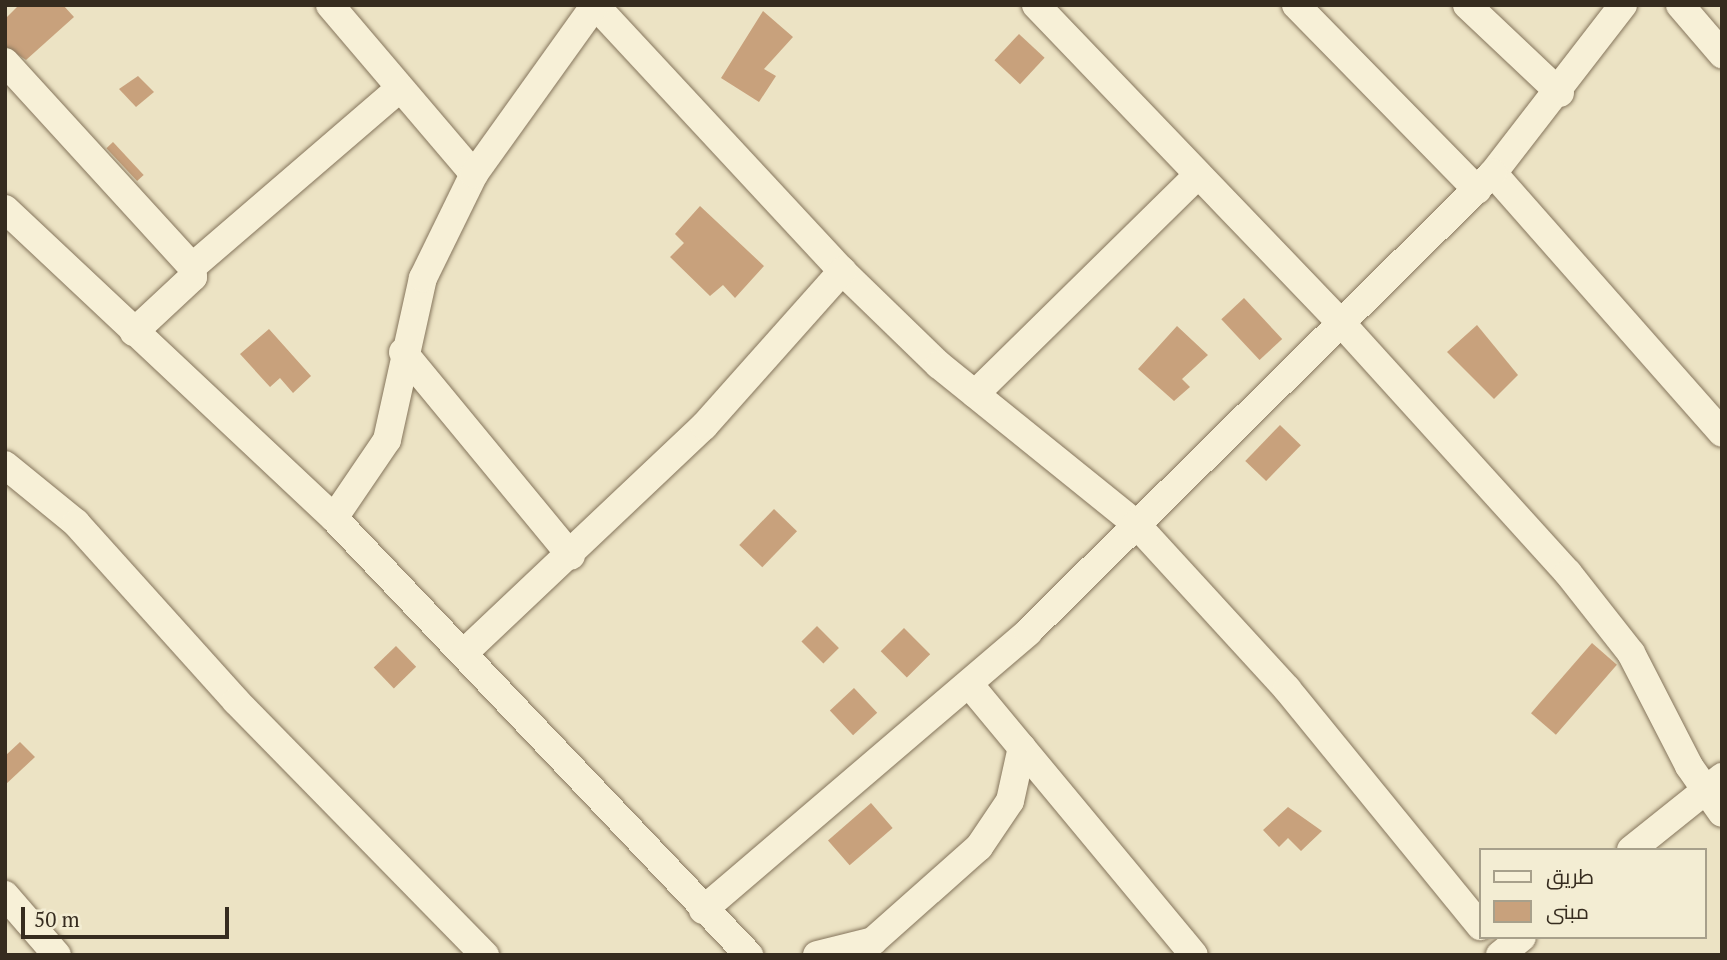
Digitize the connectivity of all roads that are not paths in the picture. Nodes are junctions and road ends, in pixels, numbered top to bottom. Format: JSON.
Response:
{"nodes":[{"id":1,"x":330,"y":5,"type":"edge"},
{"id":2,"x":595,"y":5,"type":"edge"},
{"id":3,"x":1036,"y":5,"type":"edge"},
{"id":4,"x":1296,"y":5,"type":"edge"},
{"id":5,"x":1467,"y":5,"type":"edge"},
{"id":6,"x":1623,"y":5,"type":"edge"},
{"id":7,"x":1680,"y":5,"type":"edge"},
{"id":8,"x":1722,"y":54,"type":"edge"},
{"id":9,"x":5,"y":62,"type":"edge"},
{"id":10,"x":400,"y":88,"type":"junction"},
{"id":11,"x":1560,"y":93,"type":"junction"},
{"id":12,"x":474,"y":174,"type":"junction"},
{"id":13,"x":1198,"y":176,"type":"junction"},
{"id":14,"x":1485,"y":181,"type":"junction"},
{"id":15,"x":5,"y":209,"type":"edge"},
{"id":16,"x":192,"y":267,"type":"junction"},
{"id":17,"x":842,"y":271,"type":"junction"},
{"id":18,"x":1344,"y":326,"type":"junction"},
{"id":19,"x":134,"y":332,"type":"junction"},
{"id":20,"x":403,"y":352,"type":"junction"},
{"id":21,"x":975,"y":394,"type":"junction"},
{"id":22,"x":1722,"y":433,"type":"edge"},
{"id":23,"x":5,"y":465,"type":"edge"},
{"id":24,"x":334,"y":518,"type":"junction"},
{"id":25,"x":1136,"y":524,"type":"junction"},
{"id":26,"x":571,"y":556,"type":"junction"},
{"id":27,"x":466,"y":651,"type":"junction"},
{"id":28,"x":969,"y":684,"type":"junction"},
{"id":29,"x":1022,"y":747,"type":"junction"},
{"id":30,"x":1714,"y":784,"type":"edge"},
{"id":31,"x":1722,"y":813,"type":"edge"},
{"id":32,"x":1634,"y":848,"type":"edge"},
{"id":33,"x":5,"y":895,"type":"edge"},
{"id":34,"x":703,"y":910,"type":"junction"},
{"id":35,"x":1478,"y":924,"type":"edge"},
{"id":36,"x":57,"y":955,"type":"edge"},
{"id":37,"x":485,"y":955,"type":"edge"},
{"id":38,"x":749,"y":955,"type":"edge"},
{"id":39,"x":817,"y":955,"type":"edge"},
{"id":40,"x":1195,"y":955,"type":"edge"}],
"edges":[{"from":1,"to":10,"type":"street"},
{"from":2,"to":12,"type":"street"},
{"from":2,"to":17,"type":"street"},
{"from":3,"to":13,"type":"street"},
{"from":4,"to":14,"type":"street"},
{"from":5,"to":11,"type":"street"},
{"from":6,"to":11,"type":"street"},
{"from":7,"to":8,"type":"street"},
{"from":9,"to":16,"type":"street"},
{"from":10,"to":12,"type":"street"},
{"from":10,"to":16,"type":"street"},
{"from":11,"to":14,"type":"street"},
{"from":12,"to":20,"type":"street"},
{"from":13,"to":18,"type":"street"},
{"from":13,"to":21,"type":"street"},
{"from":14,"to":18,"type":"street"},
{"from":14,"to":22,"type":"street"},
{"from":15,"to":19,"type":"street"},
{"from":16,"to":19,"type":"street"},
{"from":17,"to":21,"type":"street"},
{"from":17,"to":26,"type":"street"},
{"from":18,"to":25,"type":"street"},
{"from":18,"to":30,"type":"street"},
{"from":19,"to":24,"type":"street"},
{"from":20,"to":24,"type":"street"},
{"from":20,"to":26,"type":"street"},
{"from":21,"to":25,"type":"street"},
{"from":23,"to":37,"type":"street"},
{"from":24,"to":27,"type":"street"},
{"from":25,"to":28,"type":"street"},
{"from":25,"to":35,"type":"street"},
{"from":26,"to":27,"type":"street"},
{"from":27,"to":34,"type":"street"},
{"from":28,"to":29,"type":"street"},
{"from":28,"to":34,"type":"street"},
{"from":29,"to":39,"type":"street"},
{"from":29,"to":40,"type":"street"},
{"from":30,"to":31,"type":"street"},
{"from":30,"to":32,"type":"street"},
{"from":33,"to":36,"type":"street"},
{"from":34,"to":38,"type":"street"}]}
